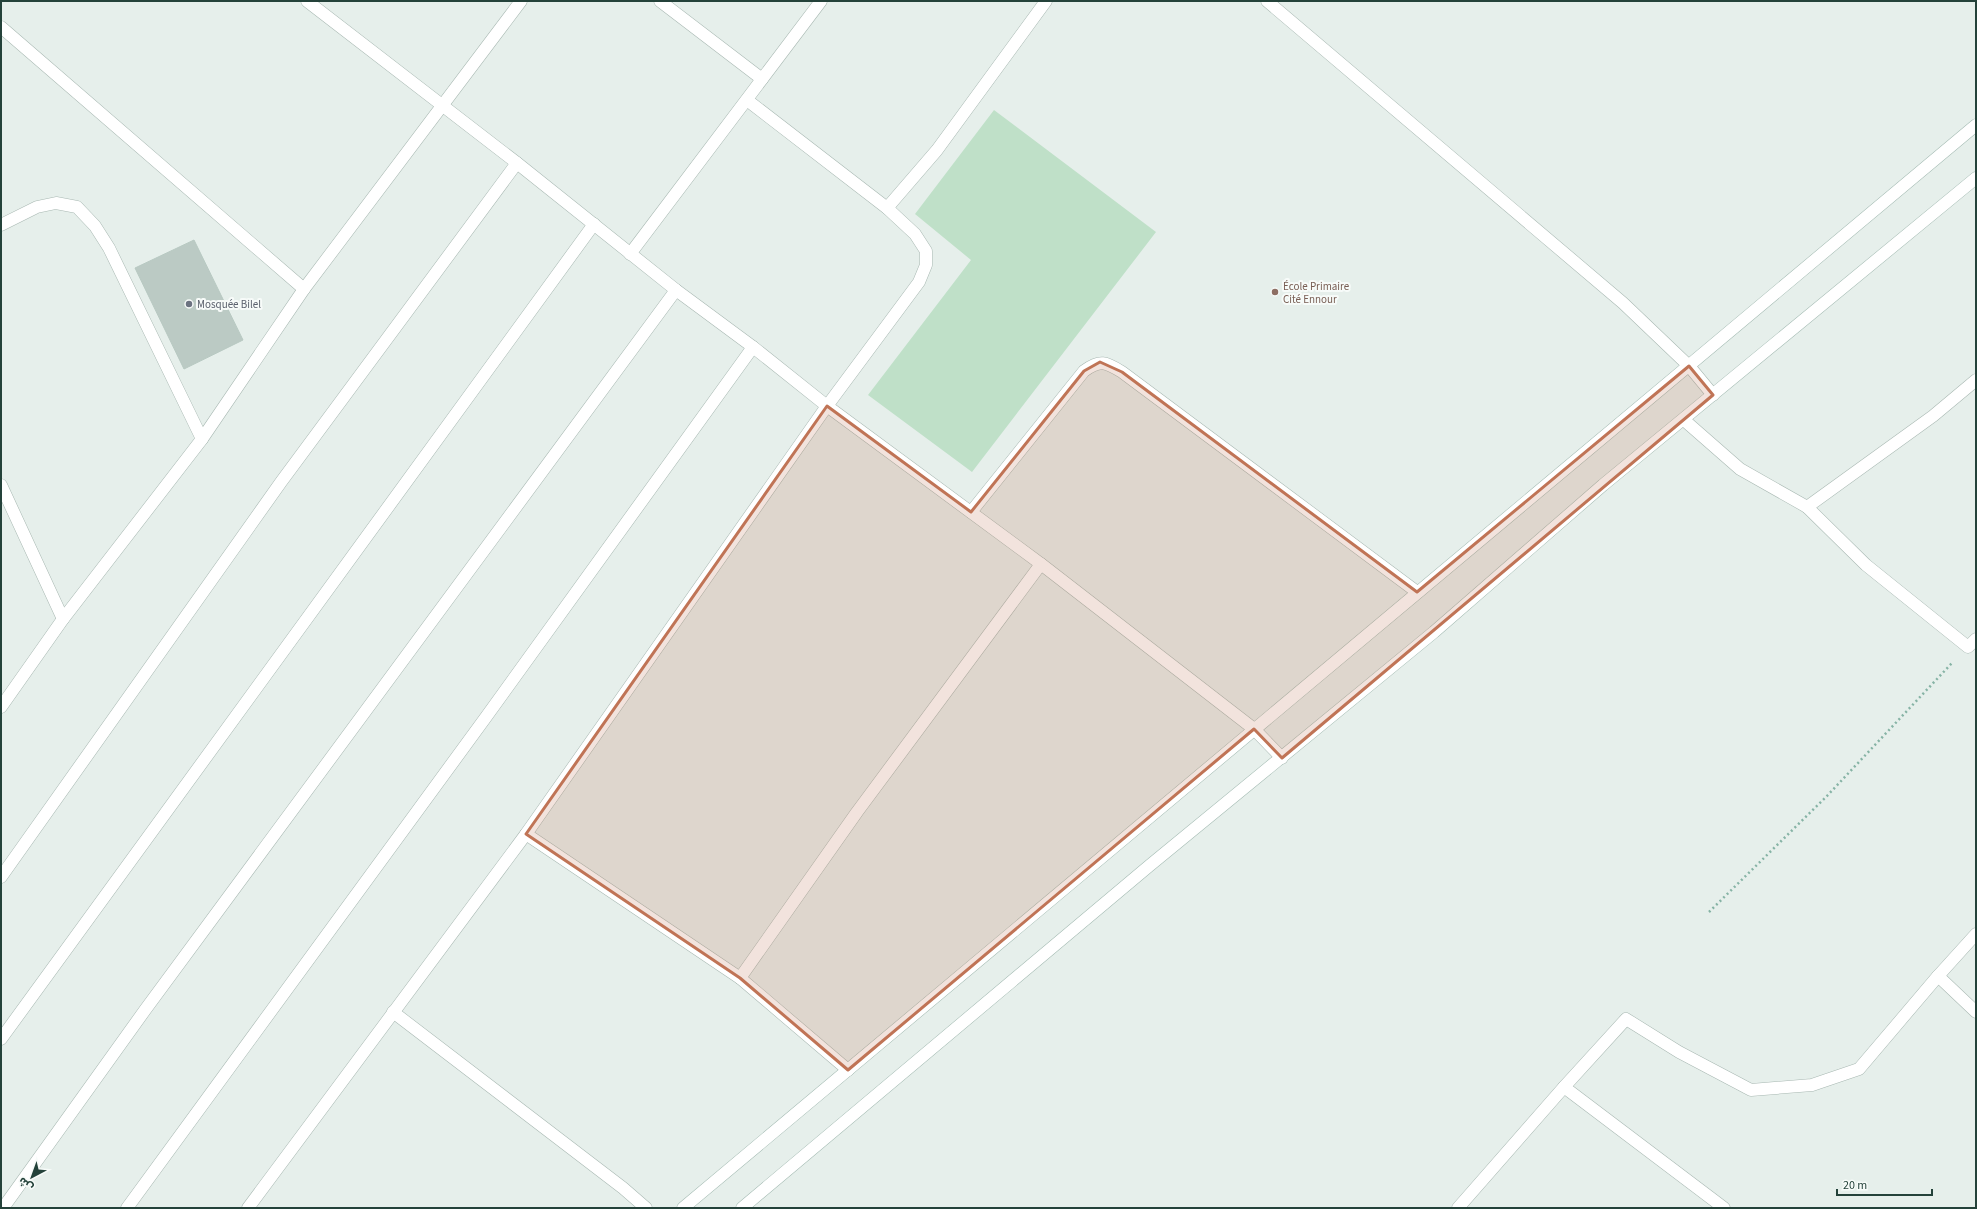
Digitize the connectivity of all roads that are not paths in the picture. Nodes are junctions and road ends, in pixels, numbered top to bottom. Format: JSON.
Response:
{"nodes":[{"id":1,"x":307,"y":1,"type":"edge"},
{"id":2,"x":521,"y":1,"type":"edge"},
{"id":3,"x":660,"y":1,"type":"edge"},
{"id":4,"x":821,"y":1,"type":"edge"},
{"id":5,"x":1046,"y":1,"type":"edge"},
{"id":6,"x":1267,"y":1,"type":"edge"},
{"id":7,"x":1,"y":27,"type":"edge"},
{"id":8,"x":762,"y":79,"type":"junction"},
{"id":9,"x":747,"y":100,"type":"junction"},
{"id":10,"x":442,"y":105,"type":"junction"},
{"id":11,"x":1976,"y":125,"type":"edge"},
{"id":12,"x":517,"y":163,"type":"junction"},
{"id":13,"x":1976,"y":178,"type":"edge"},
{"id":14,"x":887,"y":208,"type":"junction"},
{"id":15,"x":594,"y":224,"type":"junction"},
{"id":16,"x":1,"y":225,"type":"edge"},
{"id":17,"x":630,"y":254,"type":"junction"},
{"id":18,"x":304,"y":289,"type":"junction"},
{"id":19,"x":676,"y":290,"type":"junction"},
{"id":20,"x":753,"y":347,"type":"junction"},
{"id":21,"x":1689,"y":366,"type":"junction"},
{"id":22,"x":1976,"y":380,"type":"edge"},
{"id":23,"x":1713,"y":395,"type":"junction"},
{"id":24,"x":827,"y":406,"type":"junction"},
{"id":25,"x":1684,"y":420,"type":"junction"},
{"id":26,"x":202,"y":439,"type":"junction"},
{"id":27,"x":1,"y":485,"type":"edge"},
{"id":28,"x":1807,"y":507,"type":"junction"},
{"id":29,"x":971,"y":512,"type":"junction"},
{"id":30,"x":1041,"y":564,"type":"junction"},
{"id":31,"x":1417,"y":592,"type":"junction"},
{"id":32,"x":63,"y":619,"type":"junction"},
{"id":33,"x":1972,"y":643,"type":"edge"},
{"id":34,"x":1,"y":707,"type":"edge"},
{"id":35,"x":1254,"y":729,"type":"junction"},
{"id":36,"x":1282,"y":758,"type":"junction"},
{"id":37,"x":526,"y":834,"type":"junction"},
{"id":38,"x":1,"y":877,"type":"edge"},
{"id":39,"x":1976,"y":934,"type":"edge"},
{"id":40,"x":1938,"y":976,"type":"junction"},
{"id":41,"x":740,"y":978,"type":"junction"},
{"id":42,"x":393,"y":1012,"type":"junction"},
{"id":43,"x":1976,"y":1012,"type":"edge"},
{"id":44,"x":1,"y":1039,"type":"edge"},
{"id":45,"x":848,"y":1070,"type":"junction"},
{"id":46,"x":1564,"y":1087,"type":"junction"},
{"id":47,"x":3,"y":1208,"type":"edge"},
{"id":48,"x":127,"y":1208,"type":"edge"},
{"id":49,"x":248,"y":1208,"type":"edge"},
{"id":50,"x":646,"y":1208,"type":"edge"},
{"id":51,"x":683,"y":1208,"type":"edge"},
{"id":52,"x":742,"y":1208,"type":"edge"},
{"id":53,"x":1458,"y":1208,"type":"edge"},
{"id":54,"x":1724,"y":1208,"type":"edge"}],
"edges":[{"from":1,"to":10,"type":"street"},
{"from":2,"to":10,"type":"street"},
{"from":3,"to":8,"type":"street"},
{"from":4,"to":8,"type":"street"},
{"from":5,"to":14,"type":"street"},
{"from":6,"to":21,"type":"street"},
{"from":7,"to":18,"type":"street"},
{"from":8,"to":9,"type":"street"},
{"from":9,"to":14,"type":"street"},
{"from":9,"to":17,"type":"street"},
{"from":10,"to":12,"type":"street"},
{"from":10,"to":18,"type":"street"},
{"from":11,"to":21,"type":"street"},
{"from":12,"to":15,"type":"street"},
{"from":12,"to":38,"type":"street"},
{"from":13,"to":23,"type":"street"},
{"from":14,"to":24,"type":"street"},
{"from":15,"to":17,"type":"street"},
{"from":15,"to":44,"type":"street"},
{"from":16,"to":26,"type":"street"},
{"from":17,"to":19,"type":"street"},
{"from":18,"to":26,"type":"street"},
{"from":19,"to":20,"type":"street"},
{"from":19,"to":47,"type":"street"},
{"from":20,"to":24,"type":"street"},
{"from":20,"to":48,"type":"street"},
{"from":21,"to":23,"type":"street"},
{"from":21,"to":31,"type":"street"},
{"from":22,"to":28,"type":"street"},
{"from":23,"to":25,"type":"street"},
{"from":24,"to":29,"type":"street"},
{"from":24,"to":37,"type":"street"},
{"from":25,"to":28,"type":"street"},
{"from":25,"to":36,"type":"street"},
{"from":26,"to":32,"type":"street"},
{"from":27,"to":32,"type":"street"},
{"from":28,"to":33,"type":"street"},
{"from":29,"to":30,"type":"street"},
{"from":29,"to":31,"type":"street"},
{"from":30,"to":35,"type":"street"},
{"from":30,"to":41,"type":"street"},
{"from":31,"to":35,"type":"street"},
{"from":32,"to":34,"type":"street"},
{"from":35,"to":36,"type":"street"},
{"from":35,"to":45,"type":"street"},
{"from":36,"to":52,"type":"street"},
{"from":37,"to":41,"type":"street"},
{"from":37,"to":42,"type":"street"},
{"from":39,"to":40,"type":"street"},
{"from":40,"to":43,"type":"street"},
{"from":40,"to":46,"type":"street"},
{"from":41,"to":45,"type":"street"},
{"from":42,"to":49,"type":"street"},
{"from":42,"to":50,"type":"street"},
{"from":45,"to":51,"type":"street"},
{"from":46,"to":53,"type":"street"},
{"from":46,"to":54,"type":"street"}]}
